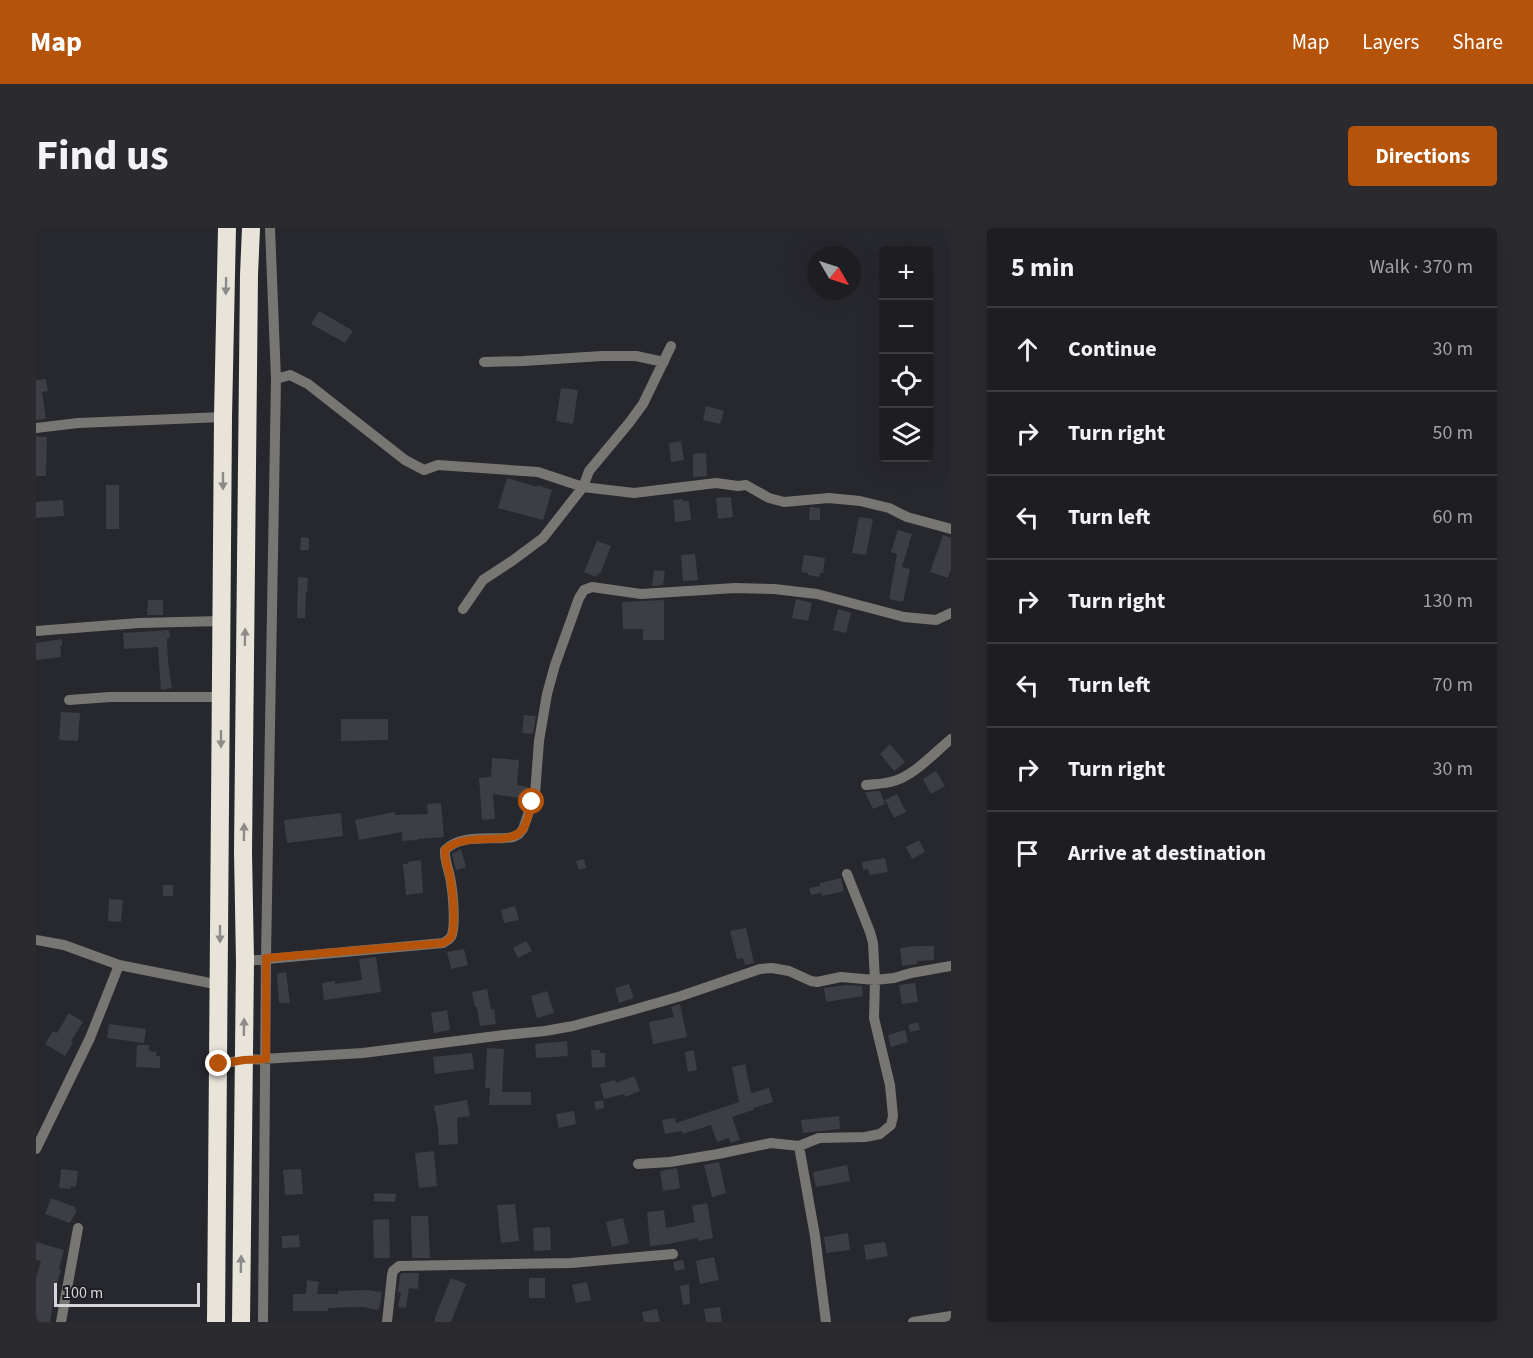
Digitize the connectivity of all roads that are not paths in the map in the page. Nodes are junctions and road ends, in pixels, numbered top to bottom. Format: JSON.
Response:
{"nodes":[{"id":1,"x":227,"y":228,"type":"edge"},
{"id":2,"x":250,"y":228,"type":"edge"},
{"id":3,"x":270,"y":228,"type":"edge"},
{"id":4,"x":671,"y":346,"type":"dead end"},
{"id":5,"x":484,"y":362,"type":"dead end"},
{"id":6,"x":663,"y":362,"type":"junction"},
{"id":7,"x":276,"y":379,"type":"junction"},
{"id":8,"x":223,"y":417,"type":"junction"},
{"id":9,"x":36,"y":428,"type":"edge"},
{"id":10,"x":583,"y":487,"type":"junction"},
{"id":11,"x":951,"y":529,"type":"edge"},
{"id":12,"x":463,"y":609,"type":"dead end"},
{"id":13,"x":951,"y":613,"type":"edge"},
{"id":14,"x":222,"y":621,"type":"junction"},
{"id":15,"x":36,"y":631,"type":"edge"},
{"id":16,"x":221,"y":697,"type":"junction"},
{"id":17,"x":69,"y":700,"type":"dead end"},
{"id":18,"x":951,"y":739,"type":"edge"},
{"id":19,"x":866,"y":784,"type":"dead end"},
{"id":20,"x":847,"y":874,"type":"dead end"},
{"id":21,"x":36,"y":940,"type":"edge"},
{"id":22,"x":266,"y":958,"type":"junction"},
{"id":23,"x":245,"y":961,"type":"junction"},
{"id":24,"x":120,"y":965,"type":"junction"},
{"id":25,"x":951,"y":966,"type":"edge"},
{"id":26,"x":875,"y":980,"type":"junction"},
{"id":27,"x":220,"y":985,"type":"junction"},
{"id":28,"x":266,"y":1059,"type":"junction"},
{"id":29,"x":244,"y":1060,"type":"junction"},
{"id":30,"x":219,"y":1064,"type":"junction"},
{"id":31,"x":799,"y":1146,"type":"junction"},
{"id":32,"x":36,"y":1149,"type":"edge"},
{"id":33,"x":638,"y":1164,"type":"dead end"},
{"id":34,"x":78,"y":1228,"type":"dead end"},
{"id":35,"x":673,"y":1254,"type":"dead end"},
{"id":36,"x":951,"y":1316,"type":"edge"},
{"id":37,"x":61,"y":1322,"type":"edge"},
{"id":38,"x":216,"y":1322,"type":"edge"},
{"id":39,"x":240,"y":1322,"type":"edge"},
{"id":40,"x":263,"y":1322,"type":"edge"},
{"id":41,"x":387,"y":1322,"type":"edge"},
{"id":42,"x":826,"y":1322,"type":"edge"},
{"id":43,"x":913,"y":1322,"type":"edge"}],
"edges":[{"from":1,"to":8,"type":"highway","one_way":true},
{"from":23,"to":2,"type":"highway","one_way":true},
{"from":3,"to":7,"type":"street"},
{"from":4,"to":6,"type":"street"},
{"from":5,"to":6,"type":"street"},
{"from":6,"to":10,"type":"street"},
{"from":7,"to":10,"type":"street"},
{"from":7,"to":22,"type":"street"},
{"from":8,"to":9,"type":"street"},
{"from":8,"to":14,"type":"highway","one_way":true},
{"from":10,"to":11,"type":"street"},
{"from":10,"to":12,"type":"street"},
{"from":13,"to":22,"type":"street"},
{"from":14,"to":15,"type":"street"},
{"from":14,"to":16,"type":"highway"},
{"from":16,"to":17,"type":"street"},
{"from":16,"to":27,"type":"highway","one_way":true},
{"from":18,"to":19,"type":"street"},
{"from":20,"to":26,"type":"street"},
{"from":21,"to":24,"type":"street"},
{"from":22,"to":23,"type":"street"},
{"from":22,"to":28,"type":"street"},
{"from":29,"to":23,"type":"highway","one_way":true},
{"from":24,"to":27,"type":"street"},
{"from":24,"to":32,"type":"street"},
{"from":25,"to":26,"type":"street"},
{"from":26,"to":28,"type":"street"},
{"from":26,"to":31,"type":"street"},
{"from":27,"to":30,"type":"highway"},
{"from":28,"to":29,"type":"street"},
{"from":28,"to":40,"type":"street"},
{"from":29,"to":30,"type":"street"},
{"from":39,"to":29,"type":"highway","one_way":true},
{"from":30,"to":38,"type":"highway"},
{"from":31,"to":33,"type":"street"},
{"from":31,"to":42,"type":"street"},
{"from":34,"to":37,"type":"street"},
{"from":35,"to":41,"type":"street"},
{"from":36,"to":43,"type":"street"}]}
